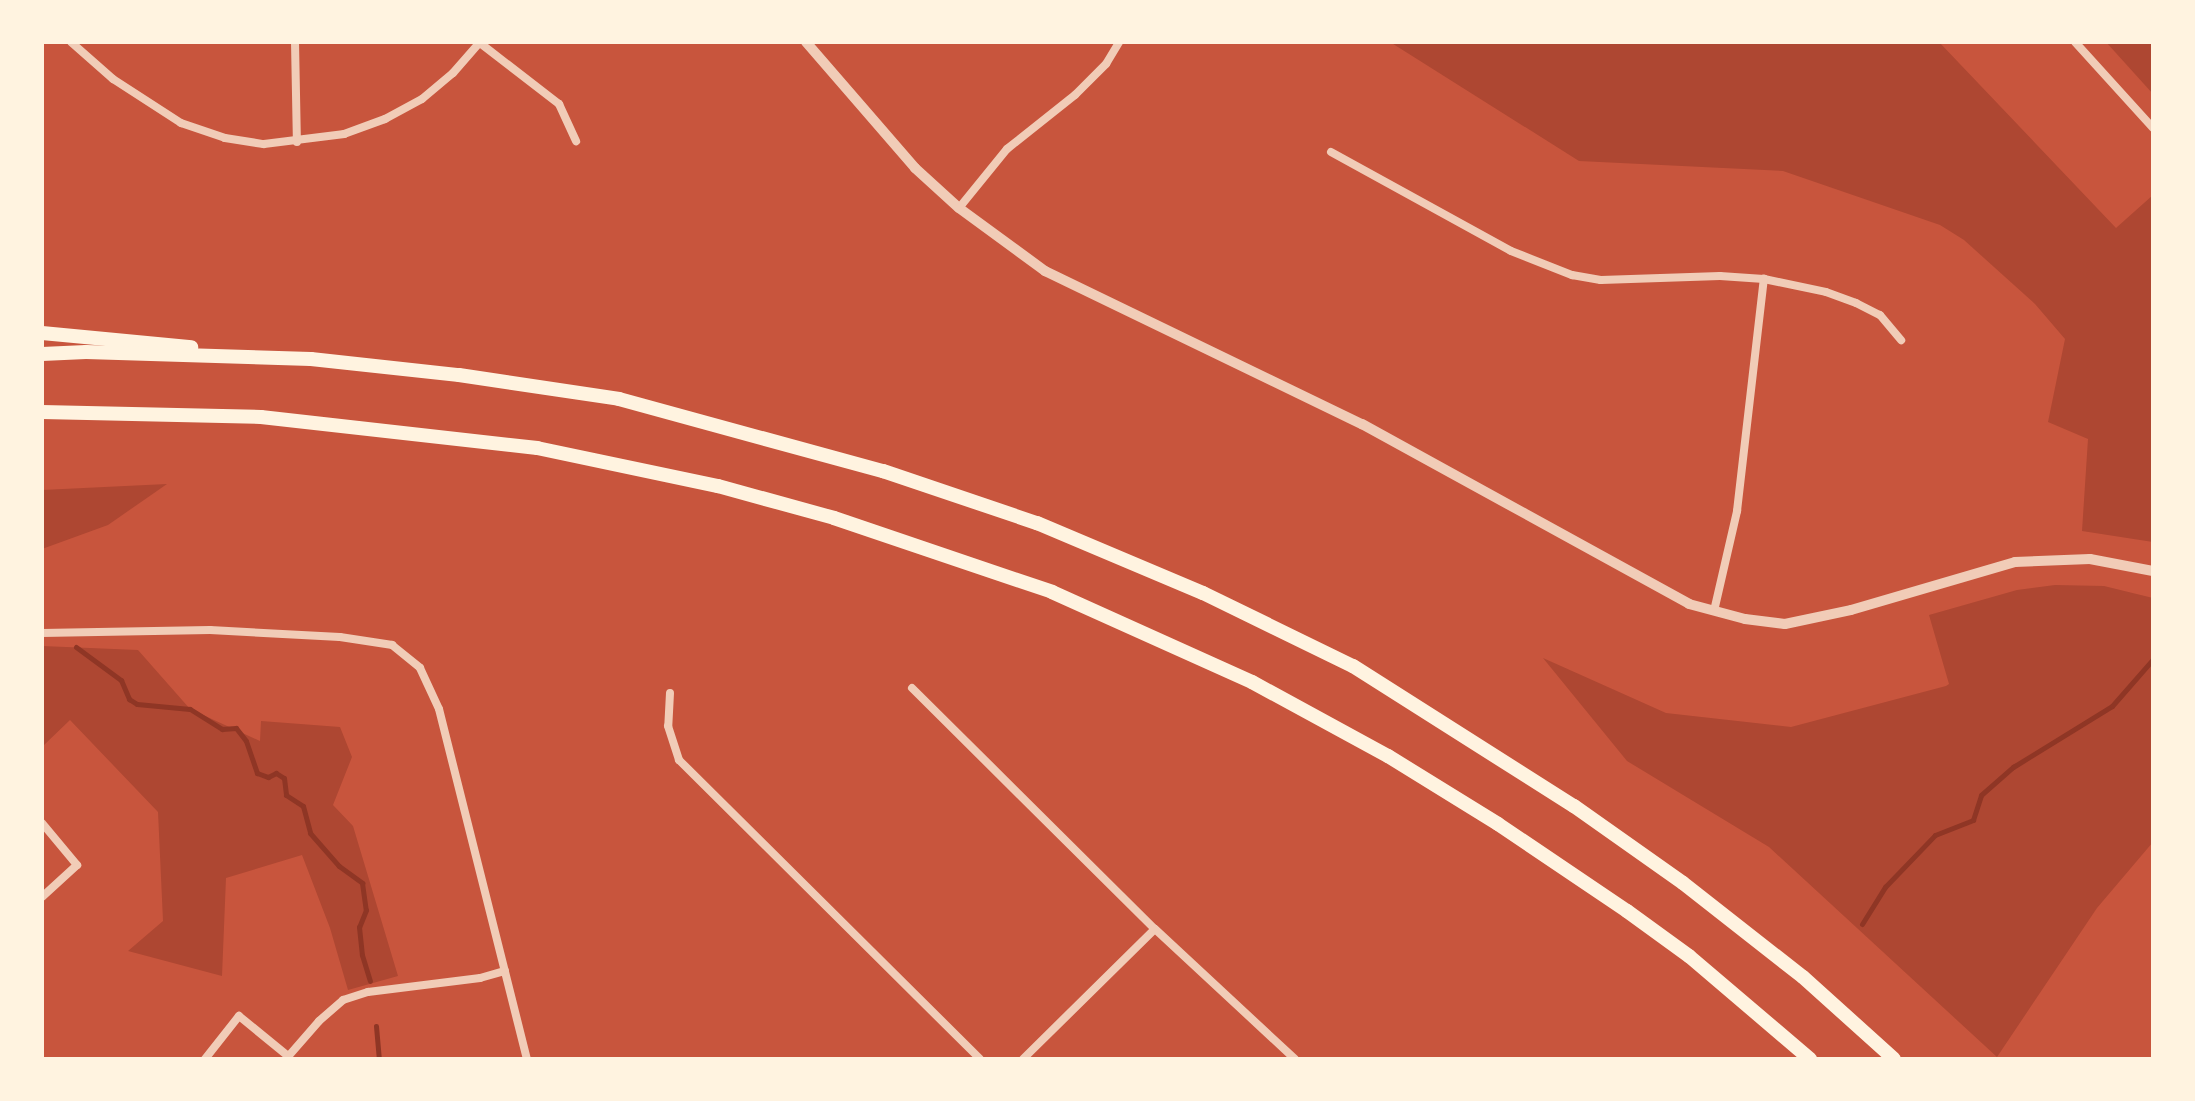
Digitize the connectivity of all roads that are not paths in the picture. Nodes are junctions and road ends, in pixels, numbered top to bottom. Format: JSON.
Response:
{"nodes":[{"id":1,"x":71,"y":42,"type":"edge"},
{"id":2,"x":295,"y":42,"type":"edge"},
{"id":3,"x":480,"y":42,"type":"edge"},
{"id":4,"x":806,"y":42,"type":"edge"},
{"id":5,"x":1119,"y":42,"type":"edge"},
{"id":6,"x":2075,"y":42,"type":"edge"},
{"id":7,"x":2153,"y":128,"type":"edge"},
{"id":8,"x":576,"y":141,"type":"dead end"},
{"id":9,"x":297,"y":142,"type":"junction"},
{"id":10,"x":1331,"y":152,"type":"dead end"},
{"id":11,"x":959,"y":208,"type":"junction"},
{"id":12,"x":1764,"y":279,"type":"junction"},
{"id":13,"x":42,"y":333,"type":"edge"},
{"id":14,"x":1901,"y":340,"type":"dead end"},
{"id":15,"x":42,"y":354,"type":"edge"},
{"id":16,"x":311,"y":359,"type":"junction"},
{"id":17,"x":42,"y":415,"type":"edge"},
{"id":18,"x":2153,"y":571,"type":"edge"},
{"id":19,"x":1714,"y":611,"type":"junction"},
{"id":20,"x":42,"y":633,"type":"edge"},
{"id":21,"x":912,"y":688,"type":"dead end"},
{"id":22,"x":670,"y":693,"type":"dead end"},
{"id":23,"x":42,"y":823,"type":"edge"},
{"id":24,"x":42,"y":897,"type":"edge"},
{"id":25,"x":1155,"y":929,"type":"junction"},
{"id":26,"x":505,"y":971,"type":"junction"},
{"id":27,"x":287,"y":1057,"type":"edge"},
{"id":28,"x":205,"y":1059,"type":"edge"},
{"id":29,"x":527,"y":1059,"type":"edge"},
{"id":30,"x":980,"y":1059,"type":"edge"},
{"id":31,"x":1023,"y":1059,"type":"edge"},
{"id":32,"x":1295,"y":1059,"type":"edge"},
{"id":33,"x":1810,"y":1059,"type":"edge"},
{"id":34,"x":1894,"y":1059,"type":"edge"}],
"edges":[{"from":1,"to":9,"type":"street"},
{"from":2,"to":9,"type":"street"},
{"from":3,"to":8,"type":"street"},
{"from":3,"to":9,"type":"street"},
{"from":4,"to":11,"type":"street"},
{"from":5,"to":11,"type":"street"},
{"from":6,"to":7,"type":"street"},
{"from":10,"to":12,"type":"street"},
{"from":11,"to":19,"type":"street"},
{"from":12,"to":14,"type":"street"},
{"from":12,"to":19,"type":"street"},
{"from":13,"to":16,"type":"highway"},
{"from":15,"to":16,"type":"highway"},
{"from":16,"to":34,"type":"highway"},
{"from":17,"to":33,"type":"highway"},
{"from":18,"to":19,"type":"street"},
{"from":20,"to":26,"type":"street"},
{"from":21,"to":25,"type":"street"},
{"from":22,"to":30,"type":"street"},
{"from":23,"to":24,"type":"street"},
{"from":25,"to":31,"type":"street"},
{"from":25,"to":32,"type":"street"},
{"from":26,"to":27,"type":"street"},
{"from":26,"to":29,"type":"street"},
{"from":27,"to":28,"type":"street"}]}
